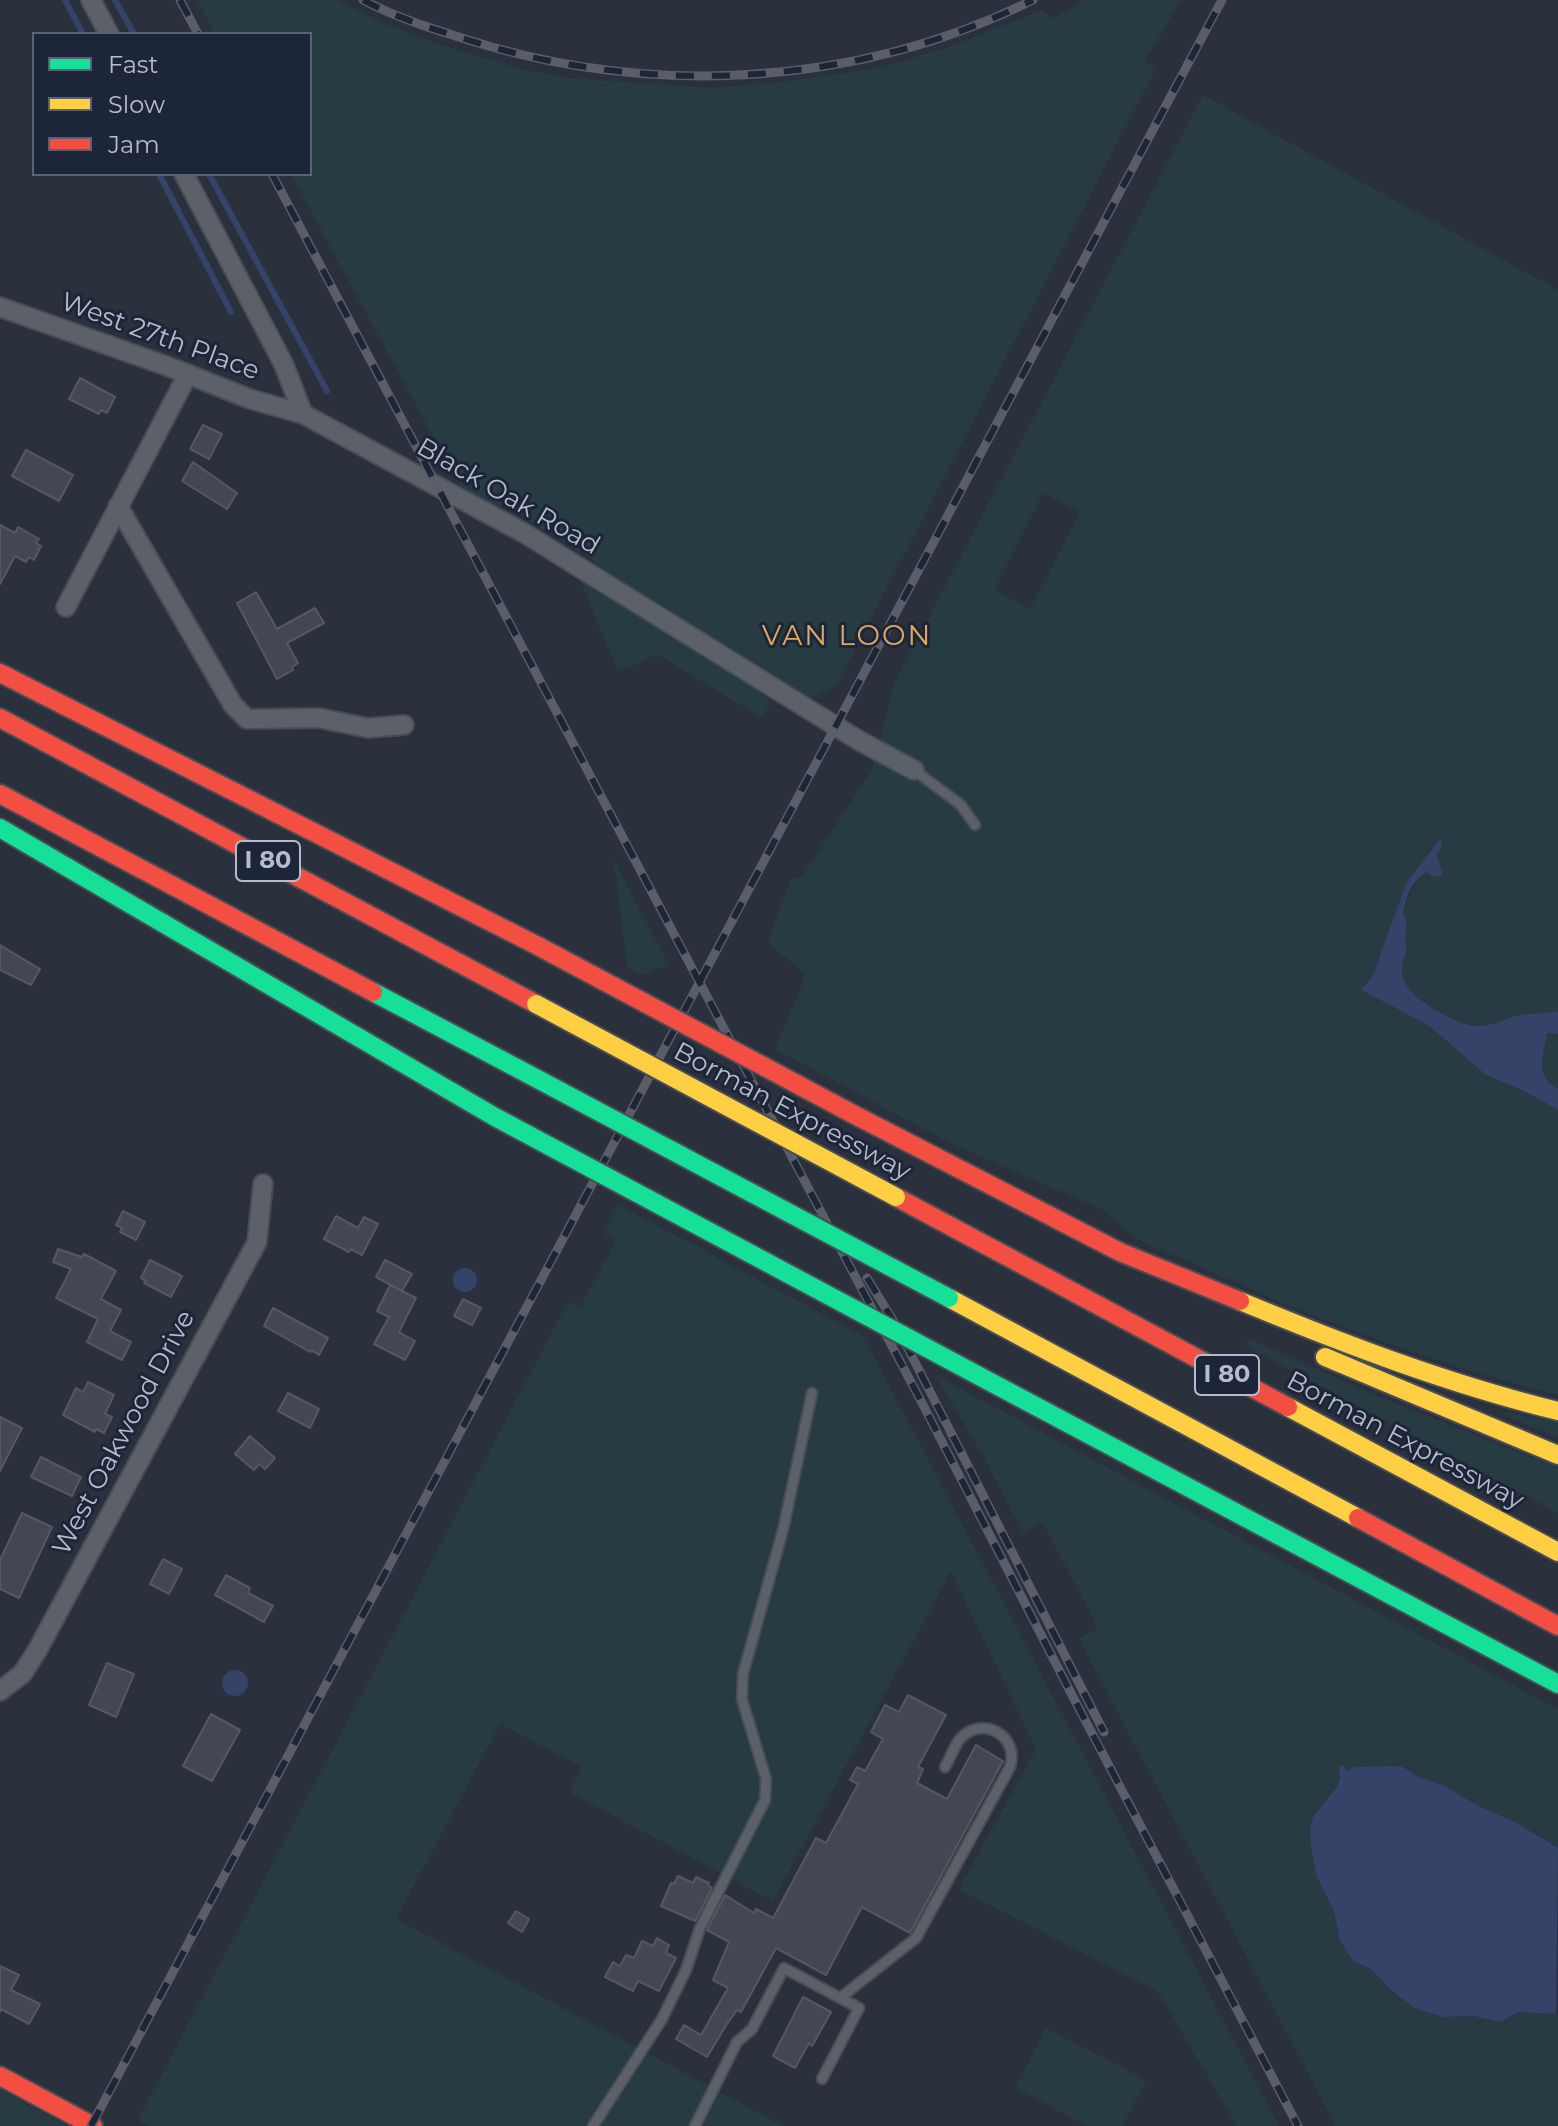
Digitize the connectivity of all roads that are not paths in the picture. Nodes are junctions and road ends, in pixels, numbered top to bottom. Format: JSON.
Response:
{"nodes":[{"id":1,"x":91,"y":0,"type":"edge"},
{"id":2,"x":108,"y":32,"type":"edge"},
{"id":3,"x":185,"y":176,"type":"edge"},
{"id":4,"x":0,"y":307,"type":"edge"},
{"id":5,"x":188,"y":374,"type":"junction"},
{"id":6,"x":303,"y":414,"type":"junction"},
{"id":7,"x":118,"y":506,"type":"junction"},
{"id":8,"x":66,"y":607,"type":"dead end"},
{"id":9,"x":0,"y":673,"type":"edge"},
{"id":10,"x":0,"y":718,"type":"edge"},
{"id":11,"x":404,"y":725,"type":"dead end"},
{"id":12,"x":914,"y":770,"type":"joint"},
{"id":13,"x":0,"y":794,"type":"edge"},
{"id":14,"x":975,"y":825,"type":"dead end"},
{"id":15,"x":0,"y":828,"type":"edge"},
{"id":16,"x":263,"y":1184,"type":"dead end"},
{"id":17,"x":1120,"y":1252,"type":"junction"},
{"id":18,"x":1276,"y":1335,"type":"dead end"},
{"id":19,"x":1303,"y":1348,"type":"dead end"},
{"id":20,"x":812,"y":1393,"type":"dead end"},
{"id":21,"x":1558,"y":1411,"type":"edge"},
{"id":22,"x":1558,"y":1455,"type":"edge"},
{"id":23,"x":1558,"y":1552,"type":"edge"},
{"id":24,"x":1558,"y":1626,"type":"edge"},
{"id":25,"x":1558,"y":1684,"type":"edge"},
{"id":26,"x":0,"y":1691,"type":"edge"},
{"id":27,"x":945,"y":1767,"type":"dead end"},
{"id":28,"x":840,"y":1998,"type":"junction"},
{"id":29,"x":0,"y":2076,"type":"edge"},
{"id":30,"x":822,"y":2079,"type":"dead end"},
{"id":31,"x":93,"y":2126,"type":"edge"},
{"id":32,"x":593,"y":2126,"type":"edge"},
{"id":33,"x":695,"y":2126,"type":"edge"}],
"edges":[{"from":1,"to":2,"type":"street"},
{"from":3,"to":6,"type":"street"},
{"from":4,"to":5,"type":"street","name":"West 27th Place"},
{"from":5,"to":6,"type":"street","name":"West 27th Place"},
{"from":5,"to":7,"type":"street"},
{"from":6,"to":12,"type":"street","name":"Black Oak Road"},
{"from":7,"to":8,"type":"street"},
{"from":7,"to":11,"type":"street"},
{"from":9,"to":17,"type":"main road","bridge":true},
{"from":10,"to":23,"type":"main road","name":"Borman Expressway","number":"I 80","bridge":true},
{"from":12,"to":14,"type":"lane"},
{"from":13,"to":24,"type":"main road","number":"I 80","bridge":true},
{"from":15,"to":25,"type":"main road","bridge":true},
{"from":16,"to":26,"type":"street","name":"West Oakwood Drive"},
{"from":17,"to":18,"type":"main road"},
{"from":17,"to":21,"type":"main road"},
{"from":19,"to":22,"type":"main road"},
{"from":20,"to":32,"type":"lane"},
{"from":27,"to":28,"type":"lane"},
{"from":28,"to":30,"type":"lane"},
{"from":28,"to":33,"type":"lane"},
{"from":29,"to":31,"type":"main road"}]}
